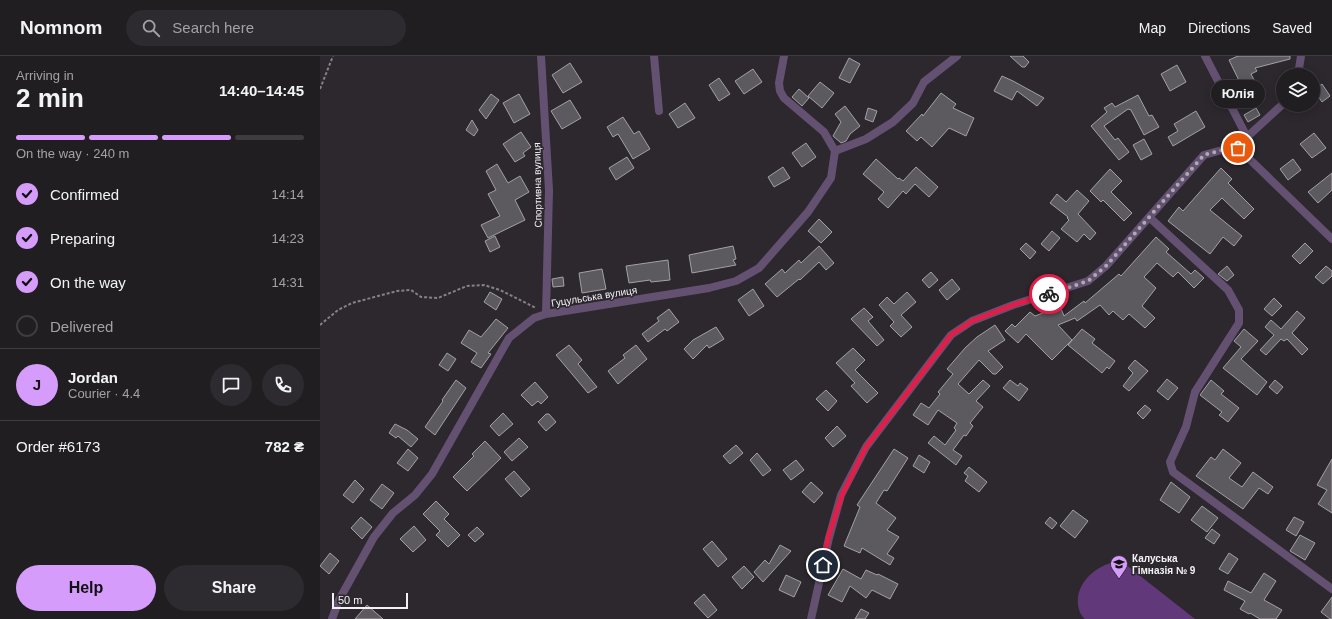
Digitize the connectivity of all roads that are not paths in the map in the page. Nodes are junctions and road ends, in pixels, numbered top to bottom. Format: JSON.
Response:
{"nodes":[{"id":1,"x":541,"y":56,"type":"edge"},
{"id":2,"x":654,"y":56,"type":"edge"},
{"id":3,"x":784,"y":56,"type":"edge"},
{"id":4,"x":957,"y":56,"type":"edge"},
{"id":5,"x":1205,"y":56,"type":"edge"},
{"id":6,"x":1301,"y":56,"type":"edge"},
{"id":7,"x":1299,"y":68,"type":"edge"},
{"id":8,"x":1276,"y":110,"type":"edge"},
{"id":9,"x":659,"y":111,"type":"dead end"},
{"id":10,"x":1247,"y":137,"type":"junction"},
{"id":11,"x":1238,"y":148,"type":"junction"},
{"id":12,"x":835,"y":151,"type":"junction"},
{"id":13,"x":1149,"y":217,"type":"junction"},
{"id":14,"x":1332,"y":239,"type":"edge"},
{"id":15,"x":546,"y":314,"type":"junction"},
{"id":16,"x":1332,"y":589,"type":"edge"},
{"id":17,"x":332,"y":619,"type":"edge"},
{"id":18,"x":811,"y":619,"type":"edge"}],
"edges":[{"from":1,"to":15,"type":"street","name":"Спортивна вулиця"},
{"from":2,"to":9,"type":"street"},
{"from":3,"to":12,"type":"street"},
{"from":4,"to":12,"type":"street"},
{"from":5,"to":10,"type":"street"},
{"from":6,"to":7,"type":"street"},
{"from":8,"to":10,"type":"street"},
{"from":10,"to":11,"type":"street"},
{"from":11,"to":13,"type":"street"},
{"from":11,"to":14,"type":"street"},
{"from":12,"to":15,"type":"street","name":"Гуцульська вулиця"},
{"from":13,"to":16,"type":"street"},
{"from":13,"to":18,"type":"street"},
{"from":15,"to":17,"type":"street","name":"Гуцульська вулиця"}]}
